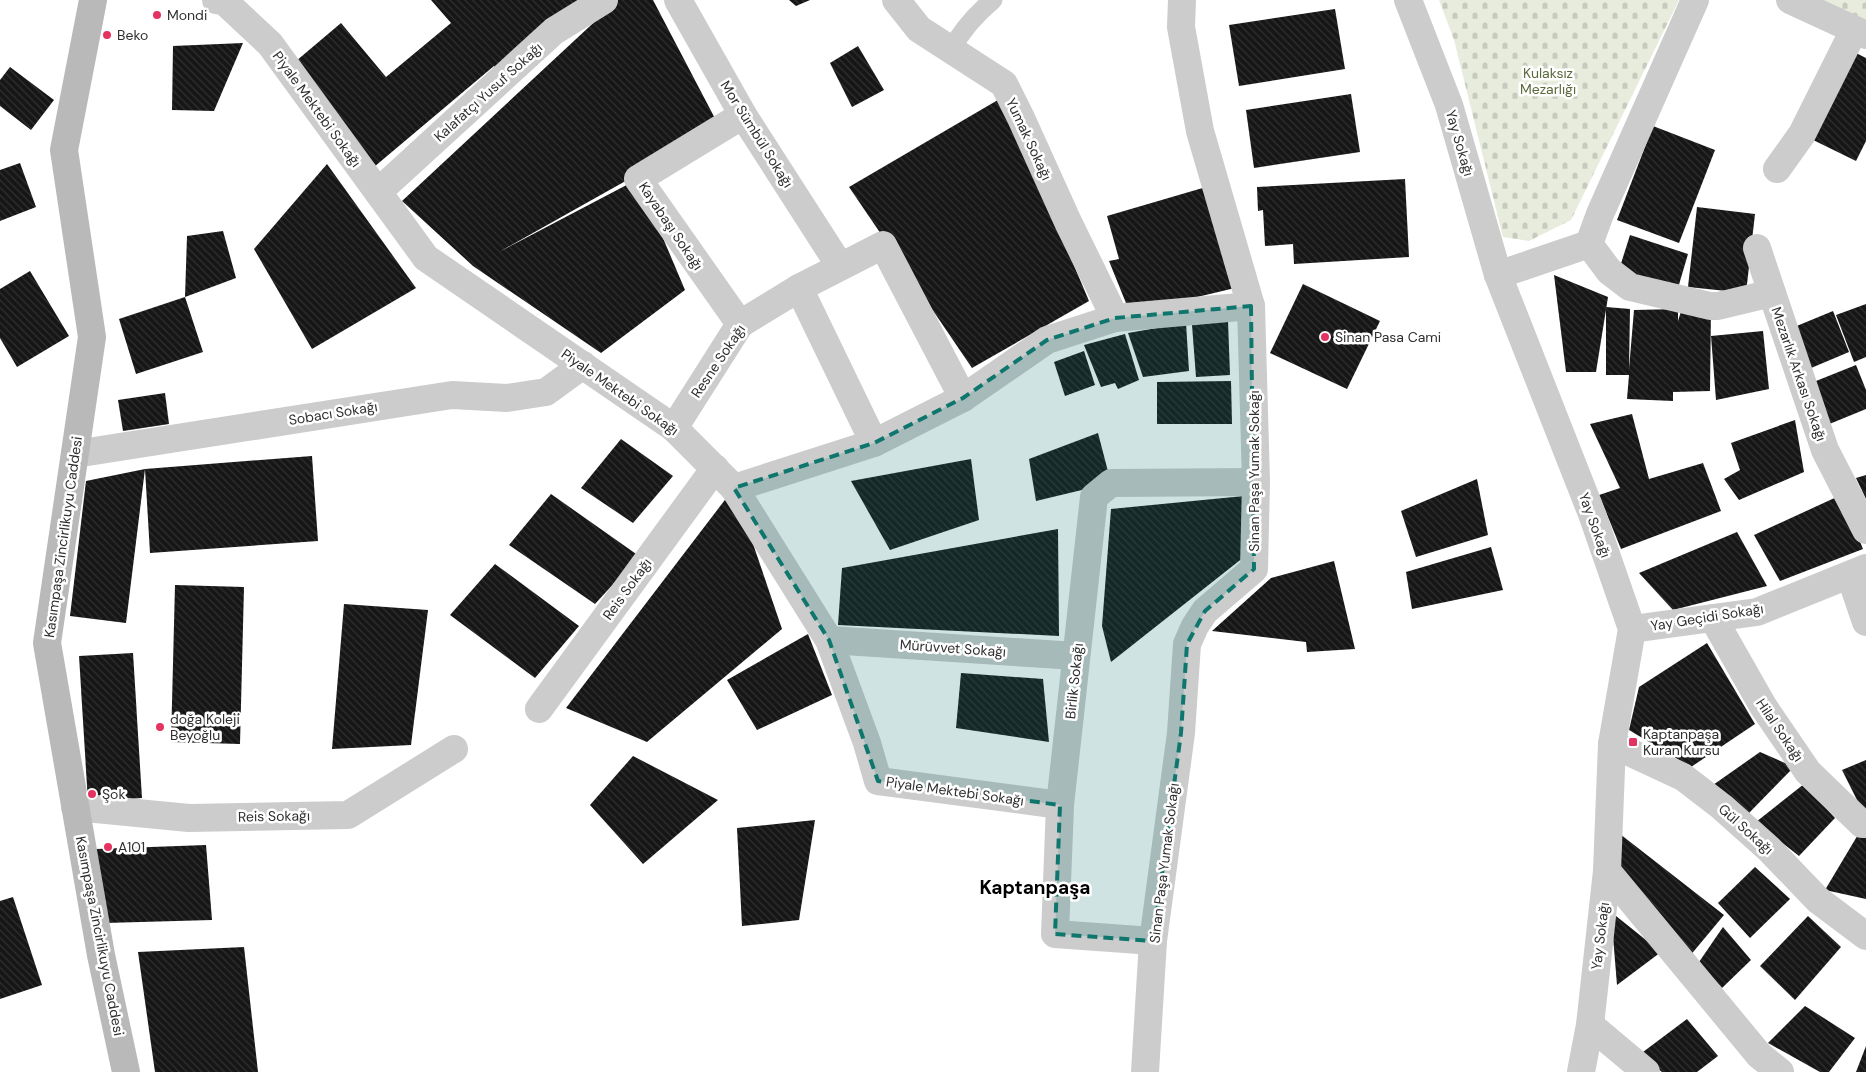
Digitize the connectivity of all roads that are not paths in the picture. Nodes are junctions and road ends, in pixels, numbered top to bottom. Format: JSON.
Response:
{"nodes":[{"id":1,"x":93,"y":0,"type":"edge"},
{"id":2,"x":216,"y":0,"type":"edge"},
{"id":3,"x":225,"y":0,"type":"edge"},
{"id":4,"x":604,"y":0,"type":"edge"},
{"id":5,"x":678,"y":0,"type":"edge"},
{"id":6,"x":896,"y":0,"type":"edge"},
{"id":7,"x":993,"y":0,"type":"edge"},
{"id":8,"x":1182,"y":0,"type":"edge"},
{"id":9,"x":1408,"y":0,"type":"edge"},
{"id":10,"x":1695,"y":0,"type":"edge"},
{"id":11,"x":1790,"y":0,"type":"edge"},
{"id":12,"x":1860,"y":32,"type":"edge"},
{"id":13,"x":951,"y":50,"type":"junction"},
{"id":14,"x":743,"y":115,"type":"junction"},
{"id":15,"x":1777,"y":170,"type":"dead end"},
{"id":16,"x":378,"y":192,"type":"junction"},
{"id":17,"x":1589,"y":244,"type":"junction"},
{"id":18,"x":1757,"y":248,"type":"dead end"},
{"id":19,"x":840,"y":266,"type":"junction"},
{"id":20,"x":1498,"y":275,"type":"junction"},
{"id":21,"x":798,"y":288,"type":"junction"},
{"id":22,"x":1772,"y":293,"type":"junction"},
{"id":23,"x":1251,"y":306,"type":"junction"},
{"id":24,"x":1115,"y":318,"type":"junction"},
{"id":25,"x":740,"y":324,"type":"junction"},
{"id":26,"x":583,"y":366,"type":"junction"},
{"id":27,"x":963,"y":398,"type":"junction"},
{"id":28,"x":674,"y":428,"type":"junction"},
{"id":29,"x":874,"y":443,"type":"junction"},
{"id":30,"x":75,"y":454,"type":"junction"},
{"id":31,"x":715,"y":468,"type":"junction"},
{"id":32,"x":1256,"y":482,"type":"junction"},
{"id":33,"x":734,"y":488,"type":"junction"},
{"id":34,"x":1866,"y":530,"type":"edge"},
{"id":35,"x":1858,"y":572,"type":"edge"},
{"id":36,"x":1712,"y":618,"type":"junction"},
{"id":37,"x":1866,"y":622,"type":"edge"},
{"id":38,"x":1632,"y":629,"type":"junction"},
{"id":39,"x":829,"y":640,"type":"junction"},
{"id":40,"x":1076,"y":656,"type":"junction"},
{"id":41,"x":539,"y":709,"type":"dead end"},
{"id":42,"x":1612,"y":744,"type":"junction"},
{"id":43,"x":454,"y":749,"type":"dead end"},
{"id":44,"x":1060,"y":805,"type":"junction"},
{"id":45,"x":75,"y":807,"type":"junction"},
{"id":46,"x":1866,"y":824,"type":"edge"},
{"id":47,"x":1608,"y":871,"type":"junction"},
{"id":48,"x":1866,"y":936,"type":"edge"},
{"id":49,"x":1153,"y":941,"type":"junction"},
{"id":50,"x":1590,"y":1025,"type":"junction"},
{"id":51,"x":126,"y":1072,"type":"edge"},
{"id":52,"x":1145,"y":1072,"type":"edge"},
{"id":53,"x":1581,"y":1072,"type":"edge"},
{"id":54,"x":1646,"y":1072,"type":"edge"},
{"id":55,"x":1780,"y":1072,"type":"edge"}],
"edges":[{"from":1,"to":30,"type":"street","name":"Kasımpaşa Zincirlikuyu Caddesi"},
{"from":2,"to":3,"type":"street","name":"Piyale Mektebi Sokağı"},
{"from":3,"to":16,"type":"street","name":"Piyale Mektebi Sokağı"},
{"from":4,"to":16,"type":"street","name":"Kalafatçı Yusuf Sokağı"},
{"from":5,"to":14,"type":"street","name":"Mor Sümbül Sokağı"},
{"from":6,"to":13,"type":"street","name":"Yumak Sokağı"},
{"from":7,"to":13,"type":"lane"},
{"from":8,"to":23,"type":"street","name":"Sinan Paşa Yumak Sokağı"},
{"from":9,"to":20,"type":"street","name":"Yay Sokağı"},
{"from":10,"to":17,"type":"street"},
{"from":11,"to":12,"type":"street"},
{"from":12,"to":15,"type":"street"},
{"from":13,"to":24,"type":"street","name":"Yumak Sokağı"},
{"from":14,"to":19,"type":"street","name":"Mor Sümbül Sokağı"},
{"from":14,"to":25,"type":"street","name":"Kayabaşı Sokağı"},
{"from":16,"to":26,"type":"street","name":"Piyale Mektebi Sokağı"},
{"from":17,"to":20,"type":"street"},
{"from":17,"to":22,"type":"street","name":"Mezarlık Arkası Sokağı"},
{"from":18,"to":22,"type":"street"},
{"from":19,"to":21,"type":"street","name":"Resne Sokağı"},
{"from":19,"to":27,"type":"street","name":"Resne Sokağı"},
{"from":20,"to":38,"type":"street","name":"Yay Sokağı"},
{"from":21,"to":25,"type":"street","name":"Resne Sokağı"},
{"from":21,"to":29,"type":"street"},
{"from":22,"to":34,"type":"street","name":"Mezarlık Arkası Sokağı"},
{"from":23,"to":24,"type":"street"},
{"from":23,"to":32,"type":"street","name":"Sinan Paşa Yumak Sokağı"},
{"from":24,"to":27,"type":"street"},
{"from":25,"to":28,"type":"street","name":"Resne Sokağı"},
{"from":26,"to":28,"type":"street","name":"Piyale Mektebi Sokağı"},
{"from":26,"to":30,"type":"street","name":"Sobacı Sokağı"},
{"from":27,"to":29,"type":"street"},
{"from":28,"to":31,"type":"street","name":"Piyale Mektebi Sokağı"},
{"from":29,"to":33,"type":"street"},
{"from":30,"to":45,"type":"street","name":"Kasımpaşa Zincirlikuyu Caddesi"},
{"from":31,"to":33,"type":"street","name":"Piyale Mektebi Sokağı"},
{"from":31,"to":41,"type":"street","name":"Reis Sokağı"},
{"from":32,"to":40,"type":"street","name":"Birlik Sokağı"},
{"from":32,"to":49,"type":"street","name":"Sinan Paşa Yumak Sokağı"},
{"from":33,"to":39,"type":"street","name":"Piyale Mektebi Sokağı"},
{"from":35,"to":36,"type":"street","name":"Yay Geçidi Sokağı"},
{"from":35,"to":37,"type":"street"},
{"from":36,"to":38,"type":"street","name":"Yay Geçidi Sokağı"},
{"from":36,"to":46,"type":"street","name":"Hilal Sokağı"},
{"from":38,"to":42,"type":"street","name":"Yay Sokağı"},
{"from":39,"to":40,"type":"street","name":"Mürüvvet Sokağı"},
{"from":39,"to":44,"type":"street","name":"Piyale Mektebi Sokağı"},
{"from":40,"to":44,"type":"street","name":"Birlik Sokağı"},
{"from":42,"to":47,"type":"street","name":"Yay Sokağı"},
{"from":42,"to":48,"type":"street","name":"Gül Sokağı"},
{"from":43,"to":45,"type":"street","name":"Reis Sokağı"},
{"from":44,"to":49,"type":"street","name":"Birlik Sokağı"},
{"from":45,"to":51,"type":"street","name":"Kasımpaşa Zincirlikuyu Caddesi"},
{"from":47,"to":50,"type":"street","name":"Yay Sokağı"},
{"from":47,"to":55,"type":"street"},
{"from":49,"to":52,"type":"street","name":"Sinan Paşa Yumak Sokağı"},
{"from":50,"to":53,"type":"street","name":"Yay Sokağı"},
{"from":50,"to":54,"type":"street"}]}
